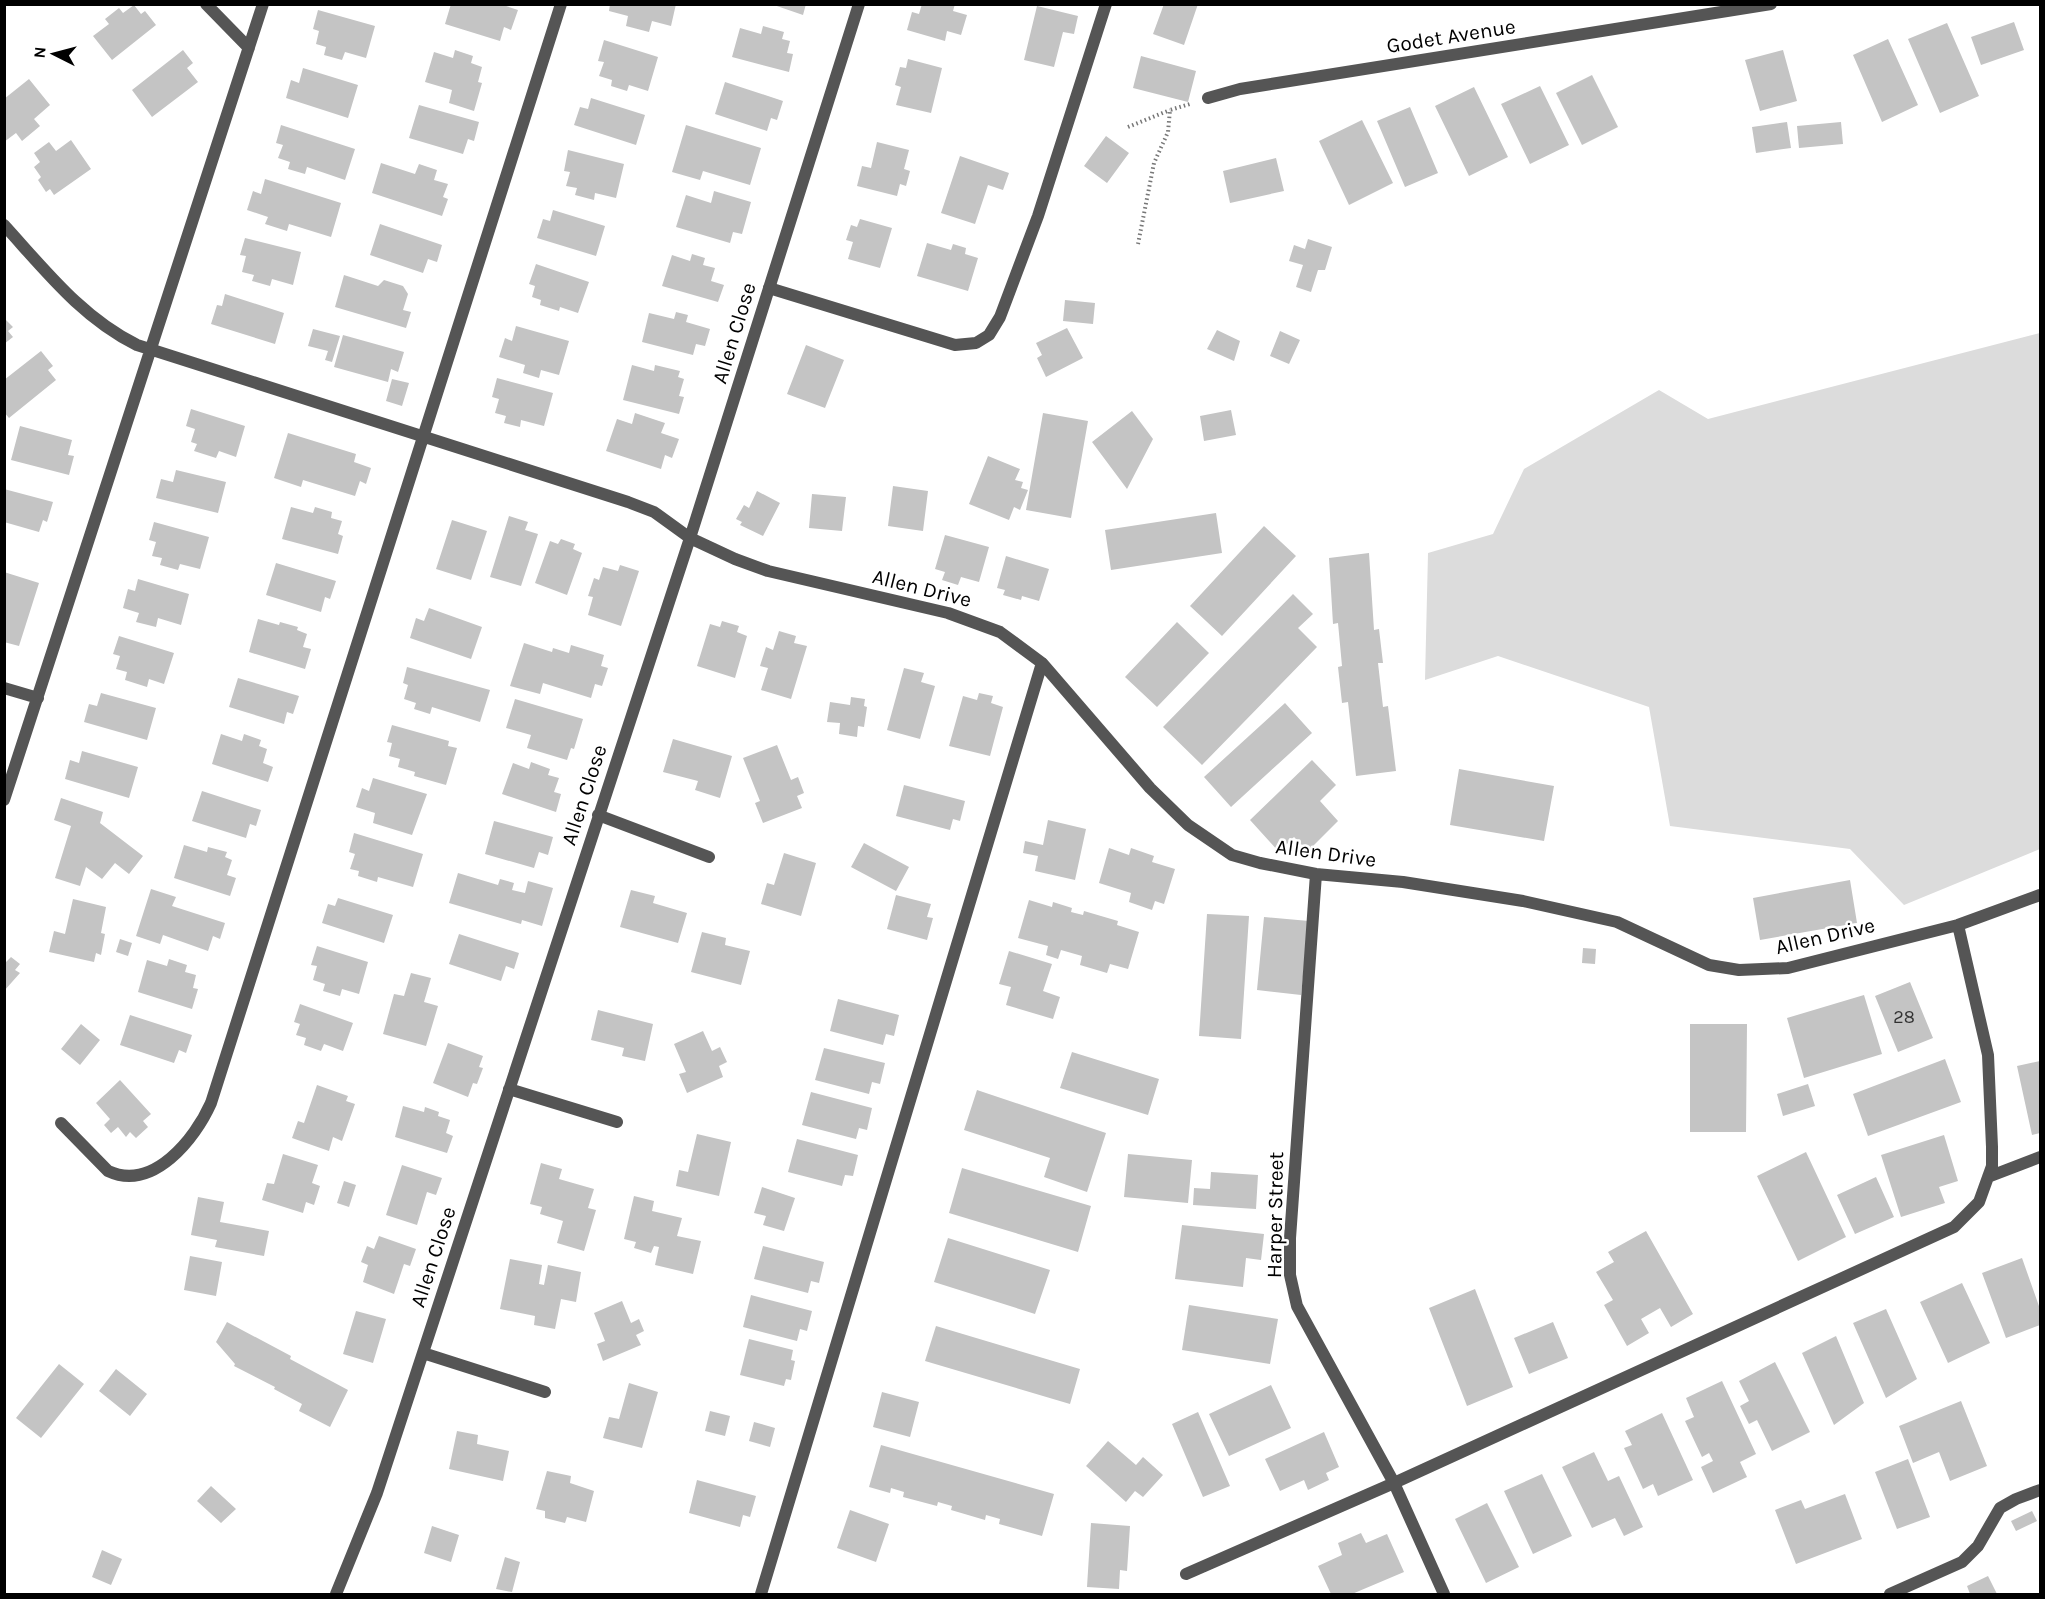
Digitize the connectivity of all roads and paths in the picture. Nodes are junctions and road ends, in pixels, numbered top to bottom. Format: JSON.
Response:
{"nodes":[{"id":1,"x":206,"y":4,"type":"edge"},
{"id":2,"x":263,"y":4,"type":"edge"},
{"id":3,"x":561,"y":4,"type":"edge"},
{"id":4,"x":859,"y":4,"type":"edge"},
{"id":5,"x":1106,"y":4,"type":"edge"},
{"id":6,"x":1771,"y":4,"type":"edge"},
{"id":7,"x":249,"y":48,"type":"junction"},
{"id":8,"x":1208,"y":98,"type":"joint"},
{"id":9,"x":1170,"y":110,"type":"junction"},
{"id":10,"x":1128,"y":127,"type":"dead end"},
{"id":11,"x":4,"y":225,"type":"edge"},
{"id":12,"x":1138,"y":244,"type":"dead end"},
{"id":13,"x":769,"y":288,"type":"junction"},
{"id":14,"x":150,"y":350,"type":"junction"},
{"id":15,"x":424,"y":437,"type":"junction"},
{"id":16,"x":690,"y":538,"type":"junction"},
{"id":17,"x":1042,"y":663,"type":"junction"},
{"id":18,"x":4,"y":688,"type":"edge"},
{"id":19,"x":38,"y":698,"type":"junction"},
{"id":20,"x":4,"y":800,"type":"edge"},
{"id":21,"x":598,"y":815,"type":"junction"},
{"id":22,"x":709,"y":857,"type":"dead end"},
{"id":23,"x":1316,"y":873,"type":"junction"},
{"id":24,"x":2040,"y":895,"type":"edge"},
{"id":25,"x":1958,"y":925,"type":"junction"},
{"id":26,"x":509,"y":1089,"type":"junction"},
{"id":27,"x":617,"y":1122,"type":"dead end"},
{"id":28,"x":61,"y":1124,"type":"dead end"},
{"id":29,"x":2040,"y":1157,"type":"edge"},
{"id":30,"x":1988,"y":1178,"type":"junction"},
{"id":31,"x":423,"y":1353,"type":"junction"},
{"id":32,"x":545,"y":1392,"type":"dead end"},
{"id":33,"x":1394,"y":1482,"type":"junction"},
{"id":34,"x":2040,"y":1490,"type":"edge"},
{"id":35,"x":1186,"y":1574,"type":"dead end"},
{"id":36,"x":336,"y":1594,"type":"edge"},
{"id":37,"x":762,"y":1594,"type":"edge"},
{"id":38,"x":1444,"y":1594,"type":"edge"},
{"id":39,"x":1890,"y":1594,"type":"edge"}],
"edges":[{"from":1,"to":7,"type":"street"},
{"from":2,"to":7,"type":"street"},
{"from":3,"to":15,"type":"street"},
{"from":4,"to":13,"type":"street","name":"Allen Close"},
{"from":5,"to":13,"type":"street"},
{"from":6,"to":8,"type":"street","name":"Godet Avenue"},
{"from":7,"to":14,"type":"street"},
{"from":8,"to":9,"type":"path"},
{"from":9,"to":10,"type":"path"},
{"from":9,"to":12,"type":"path"},
{"from":11,"to":14,"type":"street","name":"Allen Drive"},
{"from":13,"to":16,"type":"street","name":"Allen Close"},
{"from":14,"to":15,"type":"street","name":"Allen Drive"},
{"from":14,"to":19,"type":"street"},
{"from":15,"to":16,"type":"street","name":"Allen Drive"},
{"from":15,"to":28,"type":"street"},
{"from":16,"to":17,"type":"street","name":"Allen Drive"},
{"from":16,"to":21,"type":"street","name":"Allen Close"},
{"from":17,"to":23,"type":"street","name":"Allen Drive"},
{"from":17,"to":37,"type":"street"},
{"from":18,"to":19,"type":"street"},
{"from":19,"to":20,"type":"street"},
{"from":21,"to":22,"type":"street"},
{"from":21,"to":26,"type":"street","name":"Allen Close"},
{"from":23,"to":25,"type":"street","name":"Allen Drive"},
{"from":23,"to":33,"type":"street","name":"Harper Street"},
{"from":24,"to":25,"type":"street","name":"Allen Drive"},
{"from":25,"to":30,"type":"street"},
{"from":26,"to":27,"type":"street"},
{"from":26,"to":31,"type":"street","name":"Allen Close"},
{"from":29,"to":30,"type":"street"},
{"from":30,"to":33,"type":"street"},
{"from":31,"to":32,"type":"street"},
{"from":31,"to":36,"type":"street","name":"Allen Close"},
{"from":33,"to":35,"type":"street"},
{"from":33,"to":38,"type":"street","name":"Harper Street"},
{"from":34,"to":39,"type":"street"}]}
